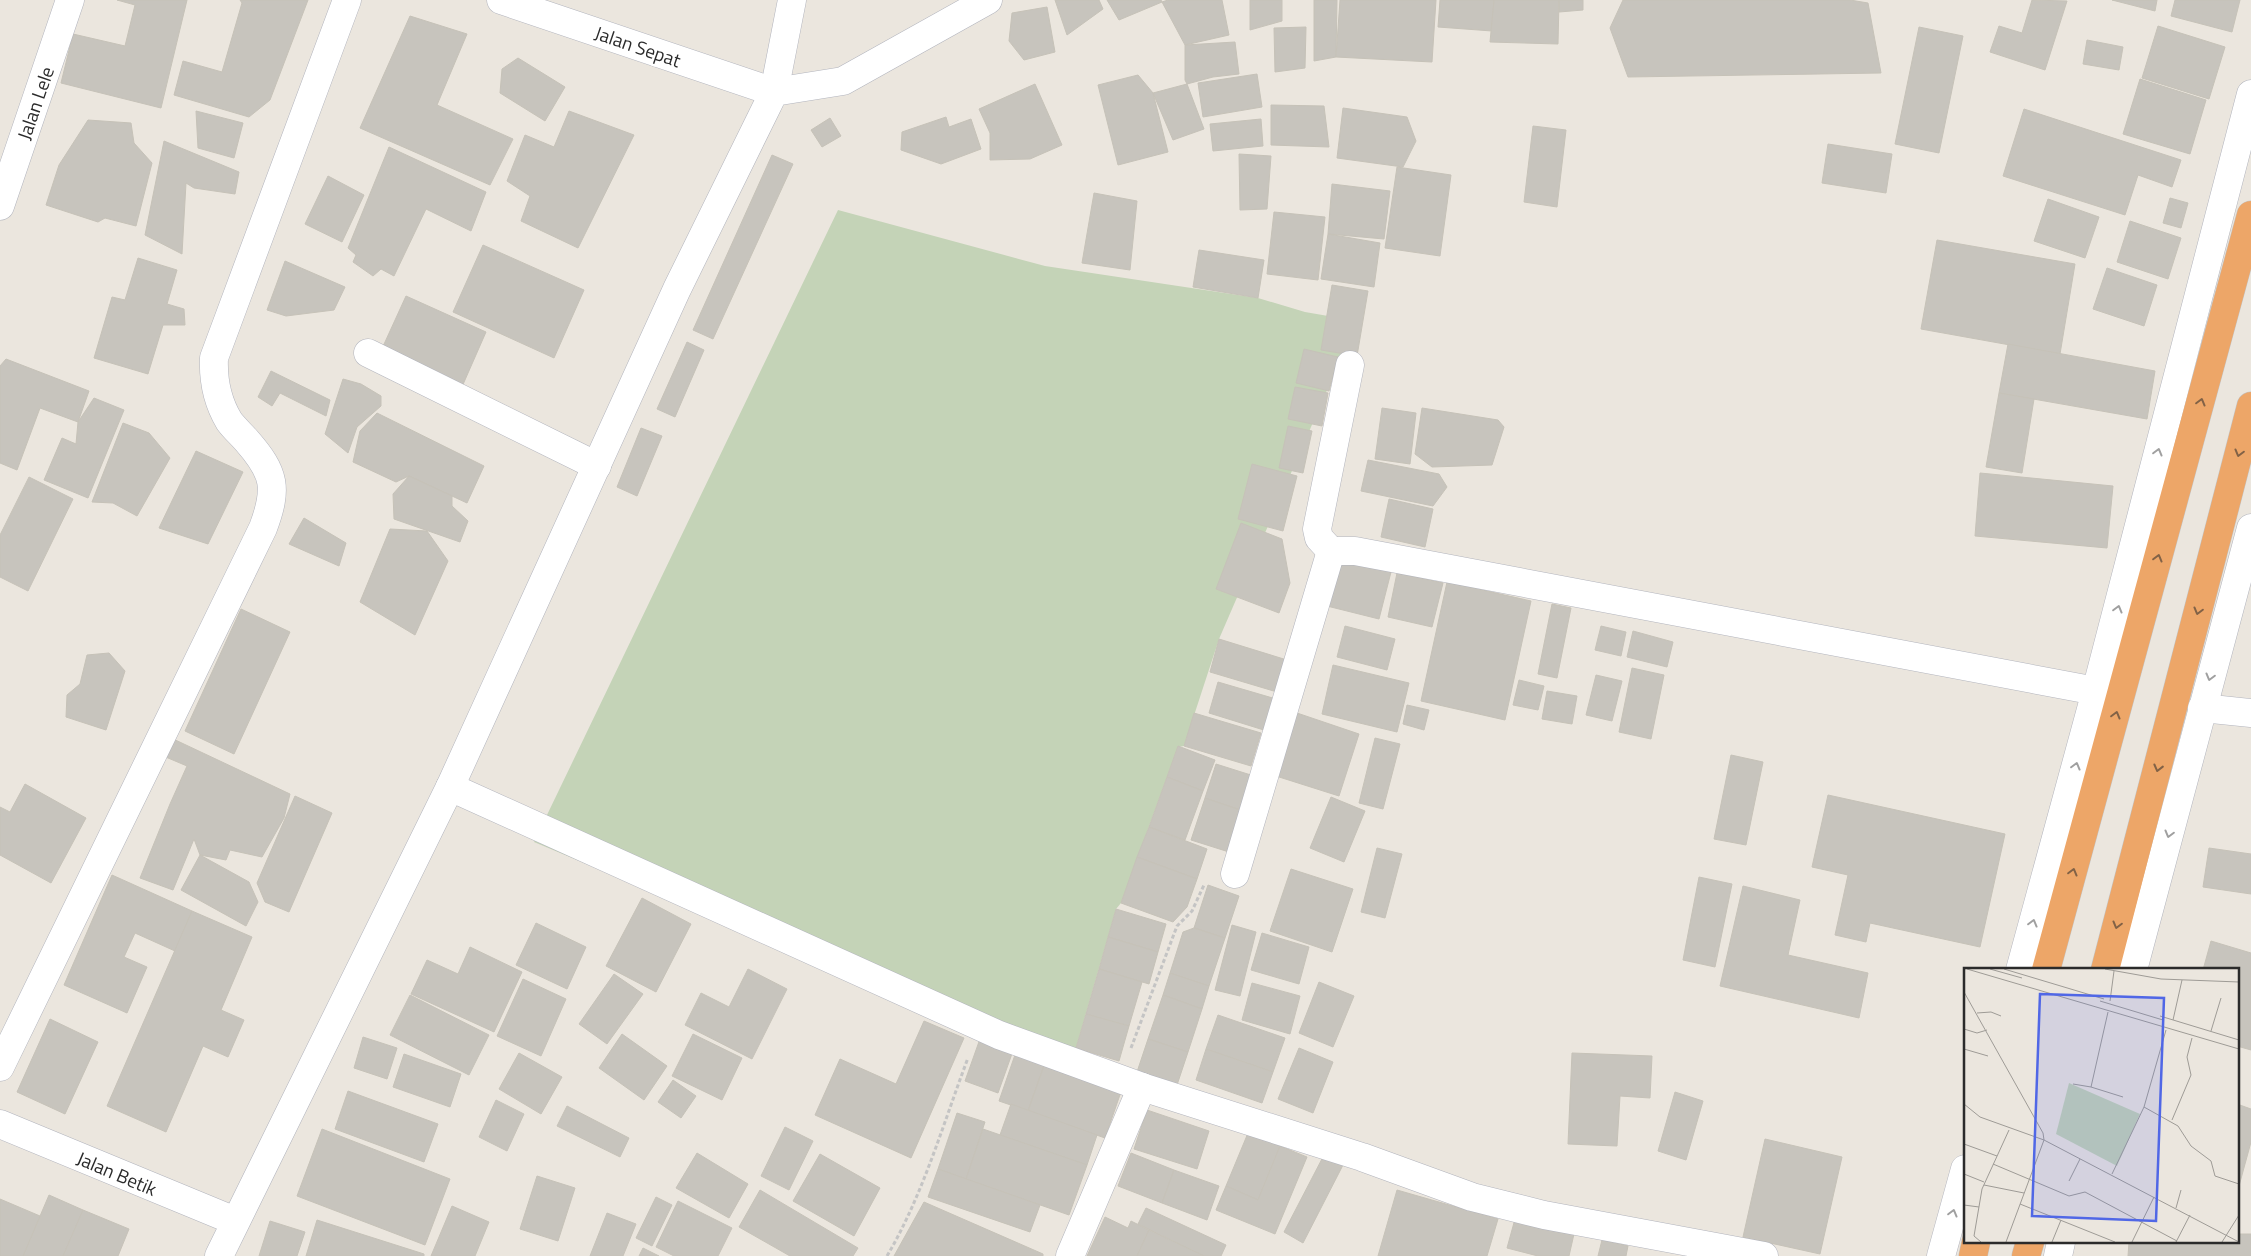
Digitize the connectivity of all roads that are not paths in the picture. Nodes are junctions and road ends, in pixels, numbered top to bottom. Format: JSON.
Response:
{"nodes":[{"id":1,"x":70,"y":0,"type":"edge"},
{"id":2,"x":347,"y":0,"type":"edge"},
{"id":3,"x":501,"y":0,"type":"edge"},
{"id":4,"x":792,"y":0,"type":"edge"},
{"id":5,"x":988,"y":0,"type":"edge"},
{"id":6,"x":774,"y":92,"type":"junction"},
{"id":7,"x":2251,"y":94,"type":"edge"},
{"id":8,"x":0,"y":206,"type":"edge"},
{"id":9,"x":2251,"y":215,"type":"edge"},
{"id":10,"x":368,"y":353,"type":"dead end"},
{"id":11,"x":1350,"y":365,"type":"dead end"},
{"id":12,"x":2251,"y":406,"type":"edge"},
{"id":13,"x":597,"y":466,"type":"junction"},
{"id":14,"x":2251,"y":528,"type":"edge"},
{"id":15,"x":1331,"y":551,"type":"junction"},
{"id":16,"x":2096,"y":691,"type":"junction"},
{"id":17,"x":2202,"y":708,"type":"junction"},
{"id":18,"x":2251,"y":713,"type":"edge"},
{"id":19,"x":450,"y":787,"type":"junction"},
{"id":20,"x":1235,"y":874,"type":"road end"},
{"id":21,"x":2021,"y":968,"type":"edge"},
{"id":22,"x":2047,"y":968,"type":"edge"},
{"id":23,"x":2106,"y":968,"type":"edge"},
{"id":24,"x":2134,"y":968,"type":"edge"},
{"id":25,"x":0,"y":1067,"type":"edge"},
{"id":26,"x":1130,"y":1083,"type":"junction"},
{"id":27,"x":0,"y":1124,"type":"edge"},
{"id":28,"x":1964,"y":1173,"type":"edge"},
{"id":29,"x":235,"y":1222,"type":"junction"},
{"id":30,"x":219,"y":1256,"type":"edge"},
{"id":31,"x":1070,"y":1256,"type":"edge"},
{"id":32,"x":1764,"y":1256,"type":"edge"},
{"id":33,"x":1941,"y":1256,"type":"edge"}],
"edges":[{"from":1,"to":8,"type":"street","name":"Jalan Lele"},
{"from":2,"to":25,"type":"street"},
{"from":3,"to":6,"type":"street","name":"Jalan Sepat"},
{"from":4,"to":6,"type":"street"},
{"from":5,"to":6,"type":"street"},
{"from":6,"to":13,"type":"street"},
{"from":16,"to":7,"type":"street","one_way":true},
{"from":22,"to":9,"type":"highway","one_way":true},
{"from":10,"to":13,"type":"street"},
{"from":11,"to":15,"type":"street"},
{"from":12,"to":23,"type":"highway","one_way":true},
{"from":13,"to":19,"type":"street"},
{"from":14,"to":17,"type":"street","one_way":true},
{"from":15,"to":16,"type":"street"},
{"from":15,"to":20,"type":"street"},
{"from":21,"to":16,"type":"street","one_way":true},
{"from":17,"to":18,"type":"street"},
{"from":17,"to":24,"type":"street","one_way":true},
{"from":19,"to":26,"type":"street"},
{"from":19,"to":29,"type":"street"},
{"from":26,"to":31,"type":"street"},
{"from":26,"to":32,"type":"street"},
{"from":27,"to":29,"type":"street","name":"Jalan Betik"},
{"from":33,"to":28,"type":"street","one_way":true},
{"from":29,"to":30,"type":"street"}]}
